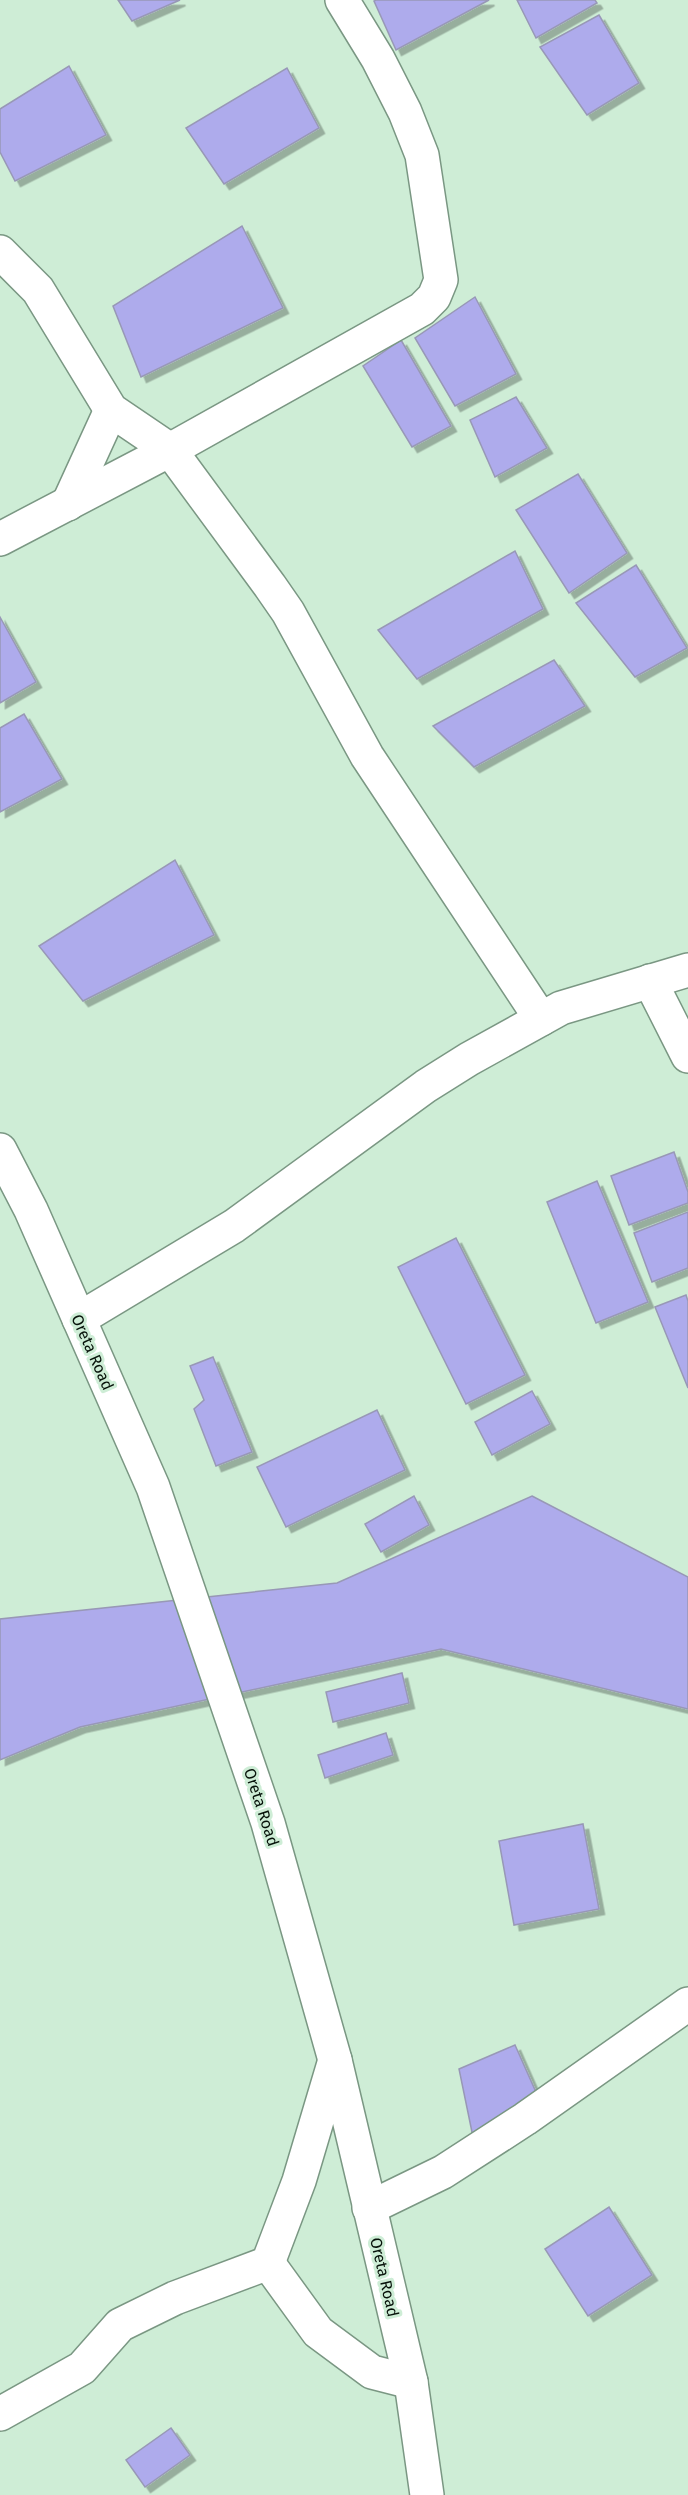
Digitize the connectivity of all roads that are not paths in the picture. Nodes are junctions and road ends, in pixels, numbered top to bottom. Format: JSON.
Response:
{"nodes":[{"id":1,"x":342,"y":0,"type":"edge"},
{"id":2,"x":0,"y":252,"type":"edge"},
{"id":3,"x":111,"y":410,"type":"junction"},
{"id":4,"x":170,"y":450,"type":"junction"},
{"id":5,"x":68,"y":504,"type":"junction"},
{"id":6,"x":0,"y":539,"type":"edge"},
{"id":7,"x":688,"y":970,"type":"edge"},
{"id":8,"x":650,"y":981,"type":"junction"},
{"id":9,"x":541,"y":1019,"type":"junction"},
{"id":10,"x":688,"y":1056,"type":"edge"},
{"id":11,"x":0,"y":1150,"type":"edge"},
{"id":12,"x":79,"y":1319,"type":"junction"},
{"id":13,"x":688,"y":2004,"type":"edge"},
{"id":14,"x":335,"y":2060,"type":"junction"},
{"id":15,"x":369,"y":2208,"type":"junction"},
{"id":16,"x":268,"y":2263,"type":"junction"},
{"id":17,"x":411,"y":2382,"type":"junction"},
{"id":18,"x":0,"y":2414,"type":"edge"},
{"id":19,"x":427,"y":2495,"type":"edge"}],
"edges":[{"from":1,"to":4,"type":"street"},
{"from":2,"to":3,"type":"street"},
{"from":3,"to":4,"type":"street"},
{"from":3,"to":5,"type":"street"},
{"from":4,"to":5,"type":"street"},
{"from":4,"to":9,"type":"street"},
{"from":5,"to":6,"type":"street"},
{"from":7,"to":8,"type":"street"},
{"from":8,"to":9,"type":"street"},
{"from":8,"to":10,"type":"street"},
{"from":9,"to":12,"type":"street"},
{"from":11,"to":12,"type":"street","name":"Oreta Road"},
{"from":12,"to":14,"type":"street","name":"Oreta Road"},
{"from":13,"to":15,"type":"street"},
{"from":14,"to":15,"type":"street","name":"Oreta Road"},
{"from":14,"to":16,"type":"street"},
{"from":15,"to":17,"type":"street","name":"Oreta Road"},
{"from":16,"to":17,"type":"street"},
{"from":16,"to":18,"type":"street"},
{"from":17,"to":19,"type":"street","name":"Oreta Road"}]}
